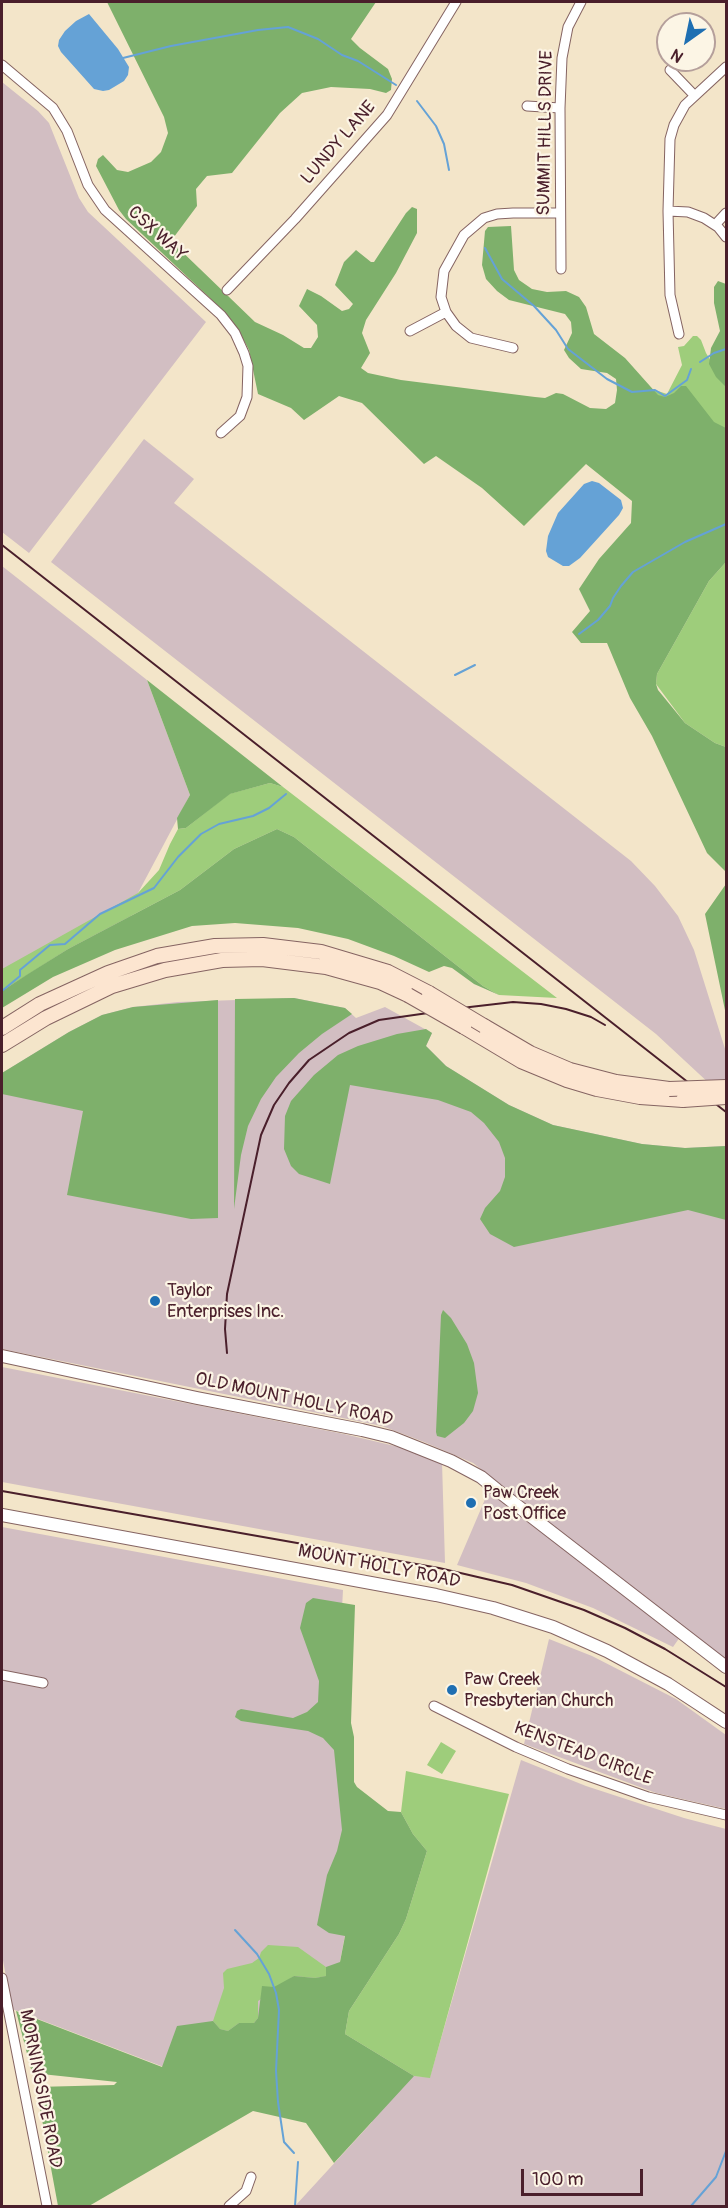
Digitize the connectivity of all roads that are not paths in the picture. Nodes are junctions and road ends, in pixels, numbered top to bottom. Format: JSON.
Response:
{"nodes":[{"id":1,"x":456,"y":2,"type":"edge"},
{"id":2,"x":581,"y":2,"type":"edge"},
{"id":3,"x":2,"y":65,"type":"edge"},
{"id":4,"x":726,"y":67,"type":"edge"},
{"id":5,"x":672,"y":72,"type":"edge"},
{"id":6,"x":694,"y":95,"type":"junction"},
{"id":7,"x":527,"y":106,"type":"dead end"},
{"id":8,"x":560,"y":108,"type":"junction"},
{"id":9,"x":668,"y":211,"type":"junction"},
{"id":10,"x":560,"y":213,"type":"junction"},
{"id":11,"x":726,"y":213,"type":"edge"},
{"id":12,"x":715,"y":225,"type":"junction"},
{"id":13,"x":726,"y":237,"type":"edge"},
{"id":14,"x":561,"y":269,"type":"dead end"},
{"id":15,"x":227,"y":290,"type":"dead end"},
{"id":16,"x":446,"y":312,"type":"junction"},
{"id":17,"x":410,"y":331,"type":"dead end"},
{"id":18,"x":679,"y":334,"type":"dead end"},
{"id":19,"x":513,"y":348,"type":"dead end"},
{"id":20,"x":221,"y":433,"type":"dead end"},
{"id":21,"x":2,"y":1028,"type":"edge"},
{"id":22,"x":2,"y":1045,"type":"edge"},
{"id":23,"x":726,"y":1087,"type":"edge"},
{"id":24,"x":726,"y":1097,"type":"edge"},
{"id":25,"x":2,"y":1356,"type":"edge"},
{"id":26,"x":2,"y":1515,"type":"edge"},
{"id":27,"x":726,"y":1667,"type":"edge"},
{"id":28,"x":2,"y":1675,"type":"edge"},
{"id":29,"x":43,"y":1683,"type":"dead end"},
{"id":30,"x":434,"y":1706,"type":"dead end"},
{"id":31,"x":726,"y":1722,"type":"edge"},
{"id":32,"x":726,"y":1815,"type":"edge"},
{"id":33,"x":2,"y":1978,"type":"edge"},
{"id":34,"x":250,"y":2177,"type":"dead end"},
{"id":35,"x":47,"y":2206,"type":"edge"},
{"id":36,"x":229,"y":2206,"type":"edge"}],
"edges":[{"from":1,"to":15,"type":"street","name":"LUNDY LANE"},
{"from":2,"to":8,"type":"street","name":"SUMMIT HILLS DRIVE"},
{"from":3,"to":20,"type":"street","name":"CSX WAY"},
{"from":4,"to":6,"type":"street"},
{"from":5,"to":6,"type":"street"},
{"from":6,"to":9,"type":"street"},
{"from":7,"to":8,"type":"street"},
{"from":8,"to":10,"type":"street","name":"SUMMIT HILLS DRIVE"},
{"from":9,"to":12,"type":"street"},
{"from":9,"to":18,"type":"street"},
{"from":10,"to":14,"type":"street","name":"SUMMIT HILLS DRIVE"},
{"from":10,"to":16,"type":"street"},
{"from":11,"to":12,"type":"street"},
{"from":12,"to":13,"type":"street"},
{"from":16,"to":17,"type":"street"},
{"from":16,"to":19,"type":"street"},
{"from":21,"to":23,"type":"main road","bridge":true},
{"from":22,"to":24,"type":"main road","bridge":true},
{"from":25,"to":27,"type":"street","name":"OLD MOUNT HOLLY ROAD"},
{"from":26,"to":31,"type":"street","name":"MOUNT HOLLY ROAD"},
{"from":28,"to":29,"type":"street"},
{"from":30,"to":32,"type":"street","name":"KENSTEAD CIRCLE"},
{"from":33,"to":35,"type":"street","name":"MORNINGSIDE ROAD"},
{"from":34,"to":36,"type":"street"}]}
